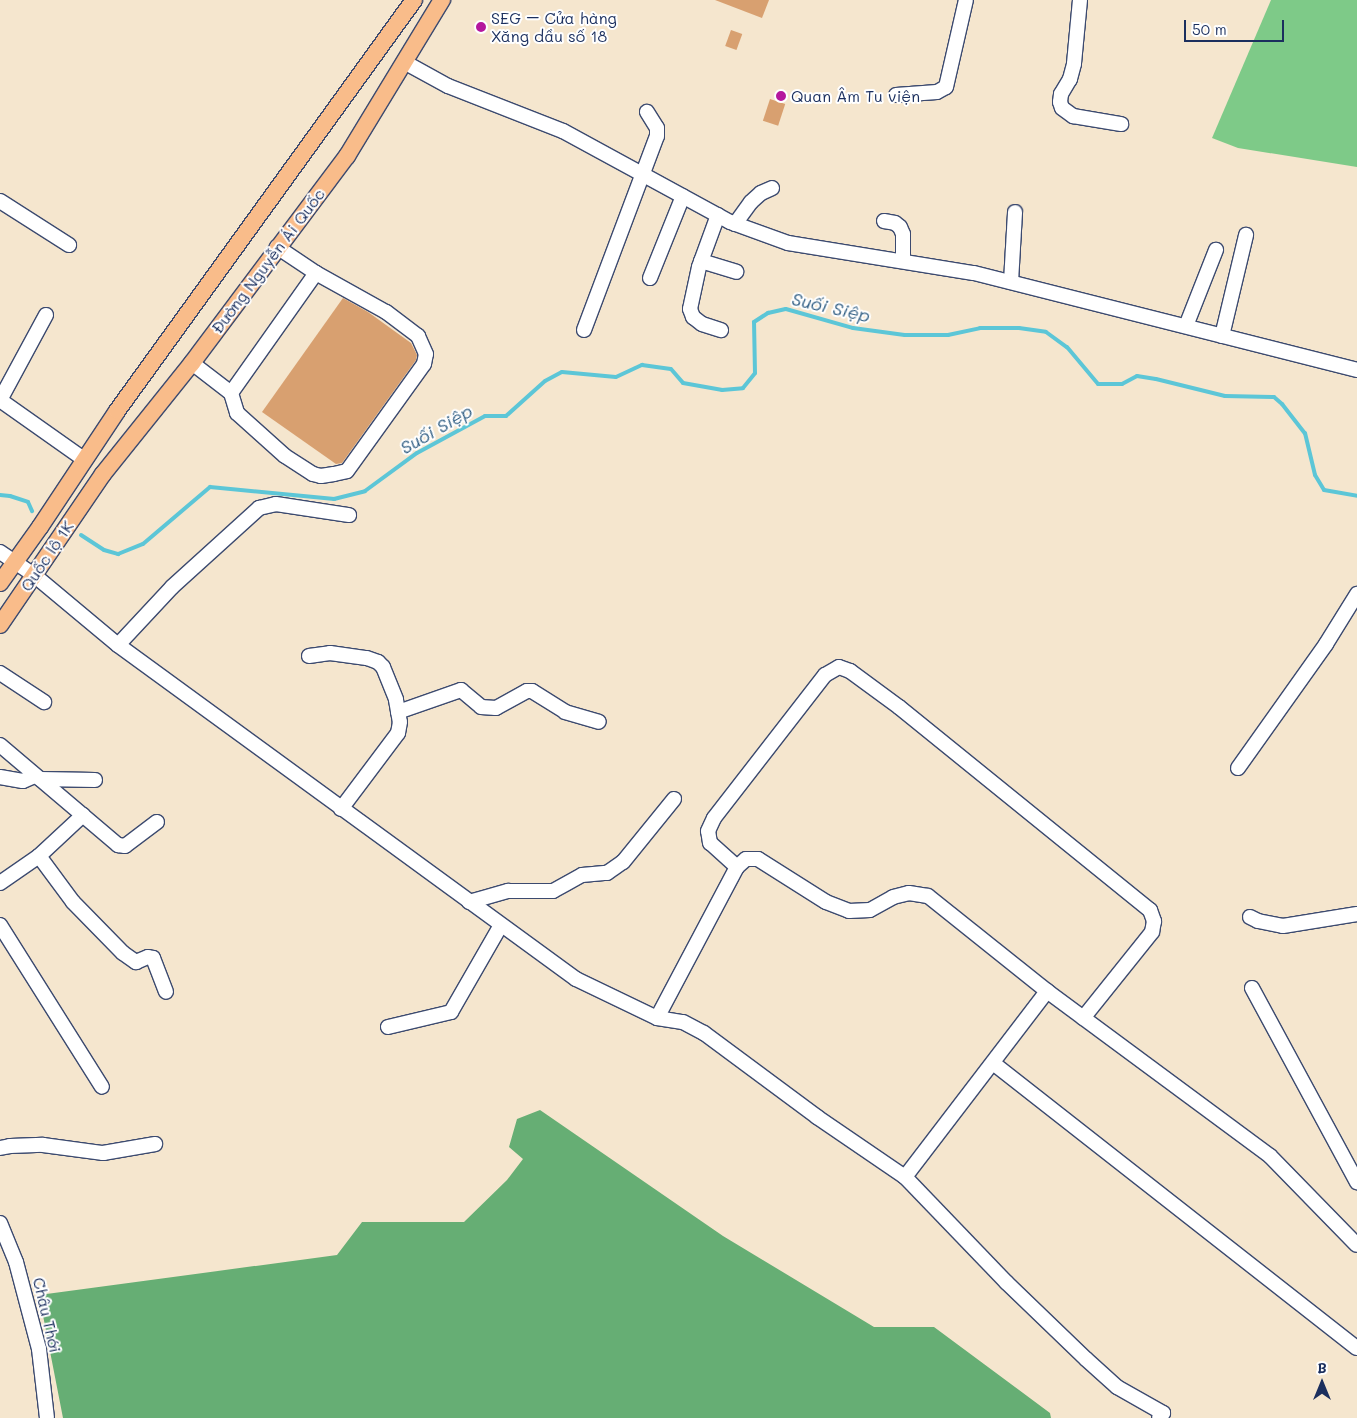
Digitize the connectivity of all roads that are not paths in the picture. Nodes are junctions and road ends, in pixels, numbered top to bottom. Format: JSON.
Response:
{"nodes":[{"id":1,"x":414,"y":0,"type":"edge"},
{"id":2,"x":442,"y":0,"type":"edge"},
{"id":3,"x":966,"y":0,"type":"edge"},
{"id":4,"x":1080,"y":0,"type":"edge"},
{"id":5,"x":406,"y":63,"type":"junction"},
{"id":6,"x":896,"y":95,"type":"dead end"},
{"id":7,"x":647,"y":112,"type":"dead end"},
{"id":8,"x":1121,"y":124,"type":"dead end"},
{"id":9,"x":644,"y":174,"type":"junction"},
{"id":10,"x":772,"y":188,"type":"dead end"},
{"id":11,"x":684,"y":196,"type":"junction"},
{"id":12,"x":0,"y":201,"type":"edge"},
{"id":13,"x":1015,"y":212,"type":"dead end"},
{"id":14,"x":718,"y":215,"type":"junction"},
{"id":15,"x":884,"y":222,"type":"dead end"},
{"id":16,"x":734,"y":224,"type":"junction"},
{"id":17,"x":1246,"y":234,"type":"dead end"},
{"id":18,"x":69,"y":244,"type":"dead end"},
{"id":19,"x":277,"y":247,"type":"junction"},
{"id":20,"x":1216,"y":250,"type":"dead end"},
{"id":21,"x":702,"y":261,"type":"junction"},
{"id":22,"x":903,"y":261,"type":"junction"},
{"id":23,"x":736,"y":272,"type":"dead end"},
{"id":24,"x":316,"y":273,"type":"junction"},
{"id":25,"x":650,"y":278,"type":"dead end"},
{"id":26,"x":1011,"y":282,"type":"junction"},
{"id":27,"x":46,"y":314,"type":"dead end"},
{"id":28,"x":1186,"y":326,"type":"junction"},
{"id":29,"x":584,"y":330,"type":"dead end"},
{"id":30,"x":721,"y":330,"type":"dead end"},
{"id":31,"x":1222,"y":336,"type":"junction"},
{"id":32,"x":192,"y":363,"type":"junction"},
{"id":33,"x":1355,"y":364,"type":"edge"},
{"id":34,"x":231,"y":393,"type":"junction"},
{"id":35,"x":85,"y":460,"type":"junction"},
{"id":36,"x":57,"y":502,"type":"joint"},
{"id":37,"x":78,"y":512,"type":"joint"},
{"id":38,"x":349,"y":515,"type":"dead end"},
{"id":39,"x":0,"y":552,"type":"edge"},
{"id":40,"x":15,"y":561,"type":"junction"},
{"id":41,"x":34,"y":575,"type":"junction"},
{"id":42,"x":0,"y":583,"type":"edge"},
{"id":43,"x":1357,"y":594,"type":"edge"},
{"id":44,"x":0,"y":625,"type":"edge"},
{"id":45,"x":118,"y":646,"type":"junction"},
{"id":46,"x":309,"y":656,"type":"dead end"},
{"id":47,"x":0,"y":672,"type":"edge"},
{"id":48,"x":44,"y":702,"type":"dead end"},
{"id":49,"x":398,"y":712,"type":"junction"},
{"id":50,"x":599,"y":722,"type":"dead end"},
{"id":51,"x":0,"y":745,"type":"edge"},
{"id":52,"x":1238,"y":768,"type":"dead end"},
{"id":53,"x":0,"y":777,"type":"edge"},
{"id":54,"x":38,"y":778,"type":"junction"},
{"id":55,"x":94,"y":780,"type":"dead end"},
{"id":56,"x":674,"y":799,"type":"dead end"},
{"id":57,"x":341,"y":809,"type":"junction"},
{"id":58,"x":82,"y":815,"type":"junction"},
{"id":59,"x":157,"y":822,"type":"dead end"},
{"id":60,"x":39,"y":856,"type":"junction"},
{"id":61,"x":737,"y":867,"type":"junction"},
{"id":62,"x":0,"y":883,"type":"edge"},
{"id":63,"x":469,"y":902,"type":"junction"},
{"id":64,"x":1357,"y":914,"type":"edge"},
{"id":65,"x":1250,"y":917,"type":"dead end"},
{"id":66,"x":0,"y":925,"type":"edge"},
{"id":67,"x":501,"y":925,"type":"junction"},
{"id":68,"x":1252,"y":988,"type":"dead end"},
{"id":69,"x":1047,"y":991,"type":"junction"},
{"id":70,"x":166,"y":992,"type":"dead end"},
{"id":71,"x":1083,"y":1018,"type":"junction"},
{"id":72,"x":664,"y":1019,"type":"junction"},
{"id":73,"x":388,"y":1027,"type":"dead end"},
{"id":74,"x":993,"y":1063,"type":"junction"},
{"id":75,"x":102,"y":1087,"type":"dead end"},
{"id":76,"x":155,"y":1144,"type":"dead end"},
{"id":77,"x":0,"y":1148,"type":"edge"},
{"id":78,"x":905,"y":1177,"type":"junction"},
{"id":79,"x":1357,"y":1182,"type":"edge"},
{"id":80,"x":1,"y":1230,"type":"edge"},
{"id":81,"x":1357,"y":1245,"type":"edge"},
{"id":82,"x":1357,"y":1348,"type":"edge"},
{"id":83,"x":1164,"y":1416,"type":"edge"},
{"id":84,"x":47,"y":1418,"type":"edge"}],
"edges":[{"from":1,"to":35,"type":"main road","name":"Đường Nguyễn Ái Quốc"},
{"from":2,"to":5,"type":"main road","name":"Đường Nguyễn Ái Quốc"},
{"from":3,"to":6,"type":"street"},
{"from":4,"to":8,"type":"street"},
{"from":5,"to":9,"type":"street"},
{"from":5,"to":19,"type":"main road","name":"Đường Nguyễn Ái Quốc"},
{"from":7,"to":9,"type":"street"},
{"from":9,"to":11,"type":"street"},
{"from":9,"to":29,"type":"street"},
{"from":10,"to":16,"type":"street"},
{"from":11,"to":14,"type":"street"},
{"from":11,"to":25,"type":"street"},
{"from":12,"to":18,"type":"street"},
{"from":13,"to":26,"type":"street"},
{"from":14,"to":16,"type":"street"},
{"from":14,"to":21,"type":"street"},
{"from":15,"to":22,"type":"street"},
{"from":16,"to":22,"type":"street"},
{"from":17,"to":31,"type":"street"},
{"from":19,"to":24,"type":"street"},
{"from":19,"to":32,"type":"main road","name":"Đường Nguyễn Ái Quốc"},
{"from":20,"to":28,"type":"street"},
{"from":21,"to":23,"type":"street"},
{"from":21,"to":30,"type":"street"},
{"from":22,"to":26,"type":"street"},
{"from":24,"to":34,"type":"street"},
{"from":24,"to":34,"type":"street"},
{"from":26,"to":28,"type":"street"},
{"from":27,"to":35,"type":"street"},
{"from":28,"to":31,"type":"street"},
{"from":31,"to":33,"type":"street"},
{"from":32,"to":34,"type":"street"},
{"from":32,"to":37,"type":"main road","name":"Đường Nguyễn Ái Quốc"},
{"from":35,"to":36,"type":"main road","name":"Đường Nguyễn Ái Quốc"},
{"from":36,"to":40,"type":"main road","name":"Quốc lộ 1K"},
{"from":37,"to":41,"type":"main road","name":"Quốc lộ 1K"},
{"from":38,"to":45,"type":"street"},
{"from":39,"to":40,"type":"street"},
{"from":40,"to":41,"type":"street"},
{"from":40,"to":42,"type":"main road","name":"Quốc lộ 1K"},
{"from":41,"to":44,"type":"main road","name":"Quốc lộ 1K"},
{"from":41,"to":45,"type":"street"},
{"from":43,"to":52,"type":"street"},
{"from":45,"to":57,"type":"street"},
{"from":46,"to":49,"type":"street"},
{"from":47,"to":48,"type":"street"},
{"from":49,"to":50,"type":"street"},
{"from":49,"to":57,"type":"street"},
{"from":51,"to":54,"type":"street"},
{"from":53,"to":54,"type":"street"},
{"from":54,"to":55,"type":"street"},
{"from":54,"to":58,"type":"street"},
{"from":56,"to":63,"type":"street"},
{"from":57,"to":63,"type":"street"},
{"from":58,"to":59,"type":"street"},
{"from":58,"to":60,"type":"street"},
{"from":60,"to":62,"type":"street"},
{"from":60,"to":70,"type":"street"},
{"from":61,"to":69,"type":"street"},
{"from":61,"to":71,"type":"street"},
{"from":61,"to":72,"type":"street"},
{"from":63,"to":67,"type":"street"},
{"from":64,"to":65,"type":"street"},
{"from":66,"to":75,"type":"street"},
{"from":67,"to":72,"type":"street"},
{"from":67,"to":73,"type":"street"},
{"from":68,"to":79,"type":"street"},
{"from":69,"to":71,"type":"street"},
{"from":69,"to":74,"type":"street"},
{"from":71,"to":81,"type":"street"},
{"from":72,"to":78,"type":"street"},
{"from":74,"to":78,"type":"street"},
{"from":74,"to":82,"type":"street"},
{"from":76,"to":77,"type":"street"},
{"from":78,"to":83,"type":"street"},
{"from":80,"to":84,"type":"street","name":"Châu Thới"}]}
